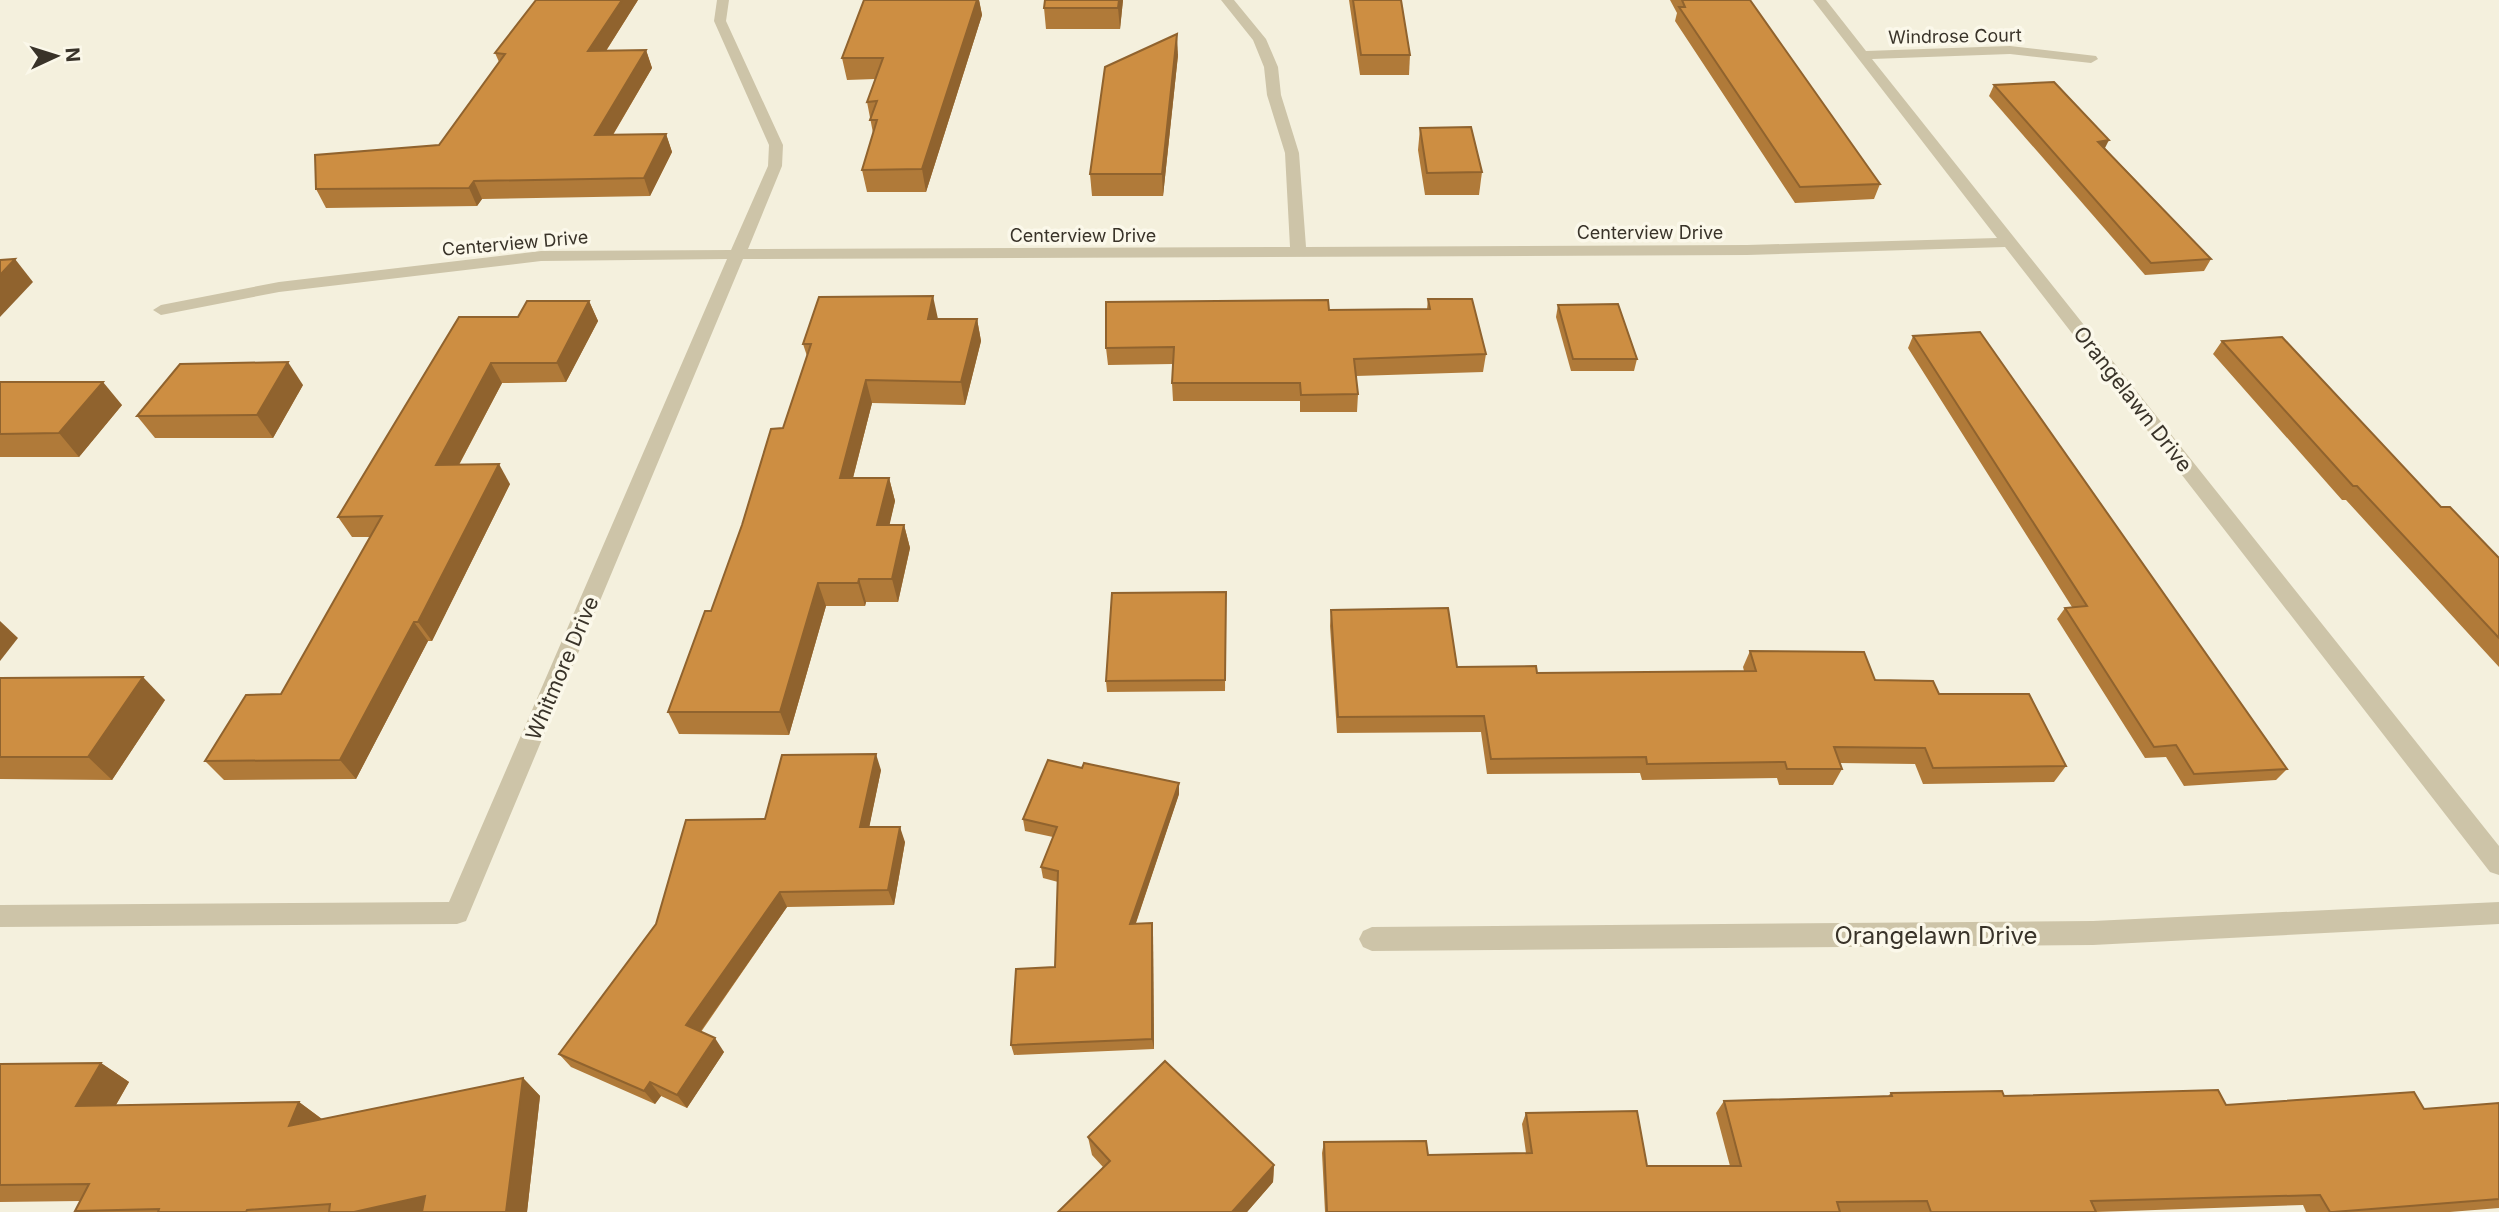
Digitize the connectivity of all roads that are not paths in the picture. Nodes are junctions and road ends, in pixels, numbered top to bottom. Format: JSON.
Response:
{"nodes":[{"id":1,"x":723,"y":0,"type":"edge"},
{"id":2,"x":1227,"y":0,"type":"edge"},
{"id":3,"x":1819,"y":0,"type":"edge"},
{"id":4,"x":1862,"y":55,"type":"junction"},
{"id":5,"x":2091,"y":59,"type":"dead end"},
{"id":6,"x":2009,"y":242,"type":"junction"},
{"id":7,"x":1298,"y":253,"type":"junction"},
{"id":8,"x":738,"y":254,"type":"junction"},
{"id":9,"x":161,"y":310,"type":"dead end"},
{"id":10,"x":2499,"y":864,"type":"edge"},
{"id":11,"x":2499,"y":913,"type":"edge"},
{"id":12,"x":0,"y":916,"type":"edge"},
{"id":13,"x":1372,"y":939,"type":"dead end"}],
"edges":[{"from":1,"to":8,"type":"street","name":"Whitmore Drive"},
{"from":2,"to":7,"type":"street"},
{"from":3,"to":4,"type":"street","name":"Orangelawn Drive"},
{"from":4,"to":5,"type":"street","name":"Windrose Court"},
{"from":4,"to":6,"type":"street","name":"Orangelawn Drive"},
{"from":6,"to":7,"type":"street","name":"Centerview Drive"},
{"from":6,"to":10,"type":"street","name":"Orangelawn Drive"},
{"from":7,"to":8,"type":"street","name":"Centerview Drive"},
{"from":8,"to":9,"type":"street","name":"Centerview Drive"},
{"from":8,"to":12,"type":"street","name":"Whitmore Drive"},
{"from":11,"to":13,"type":"street","name":"Orangelawn Drive"}]}
